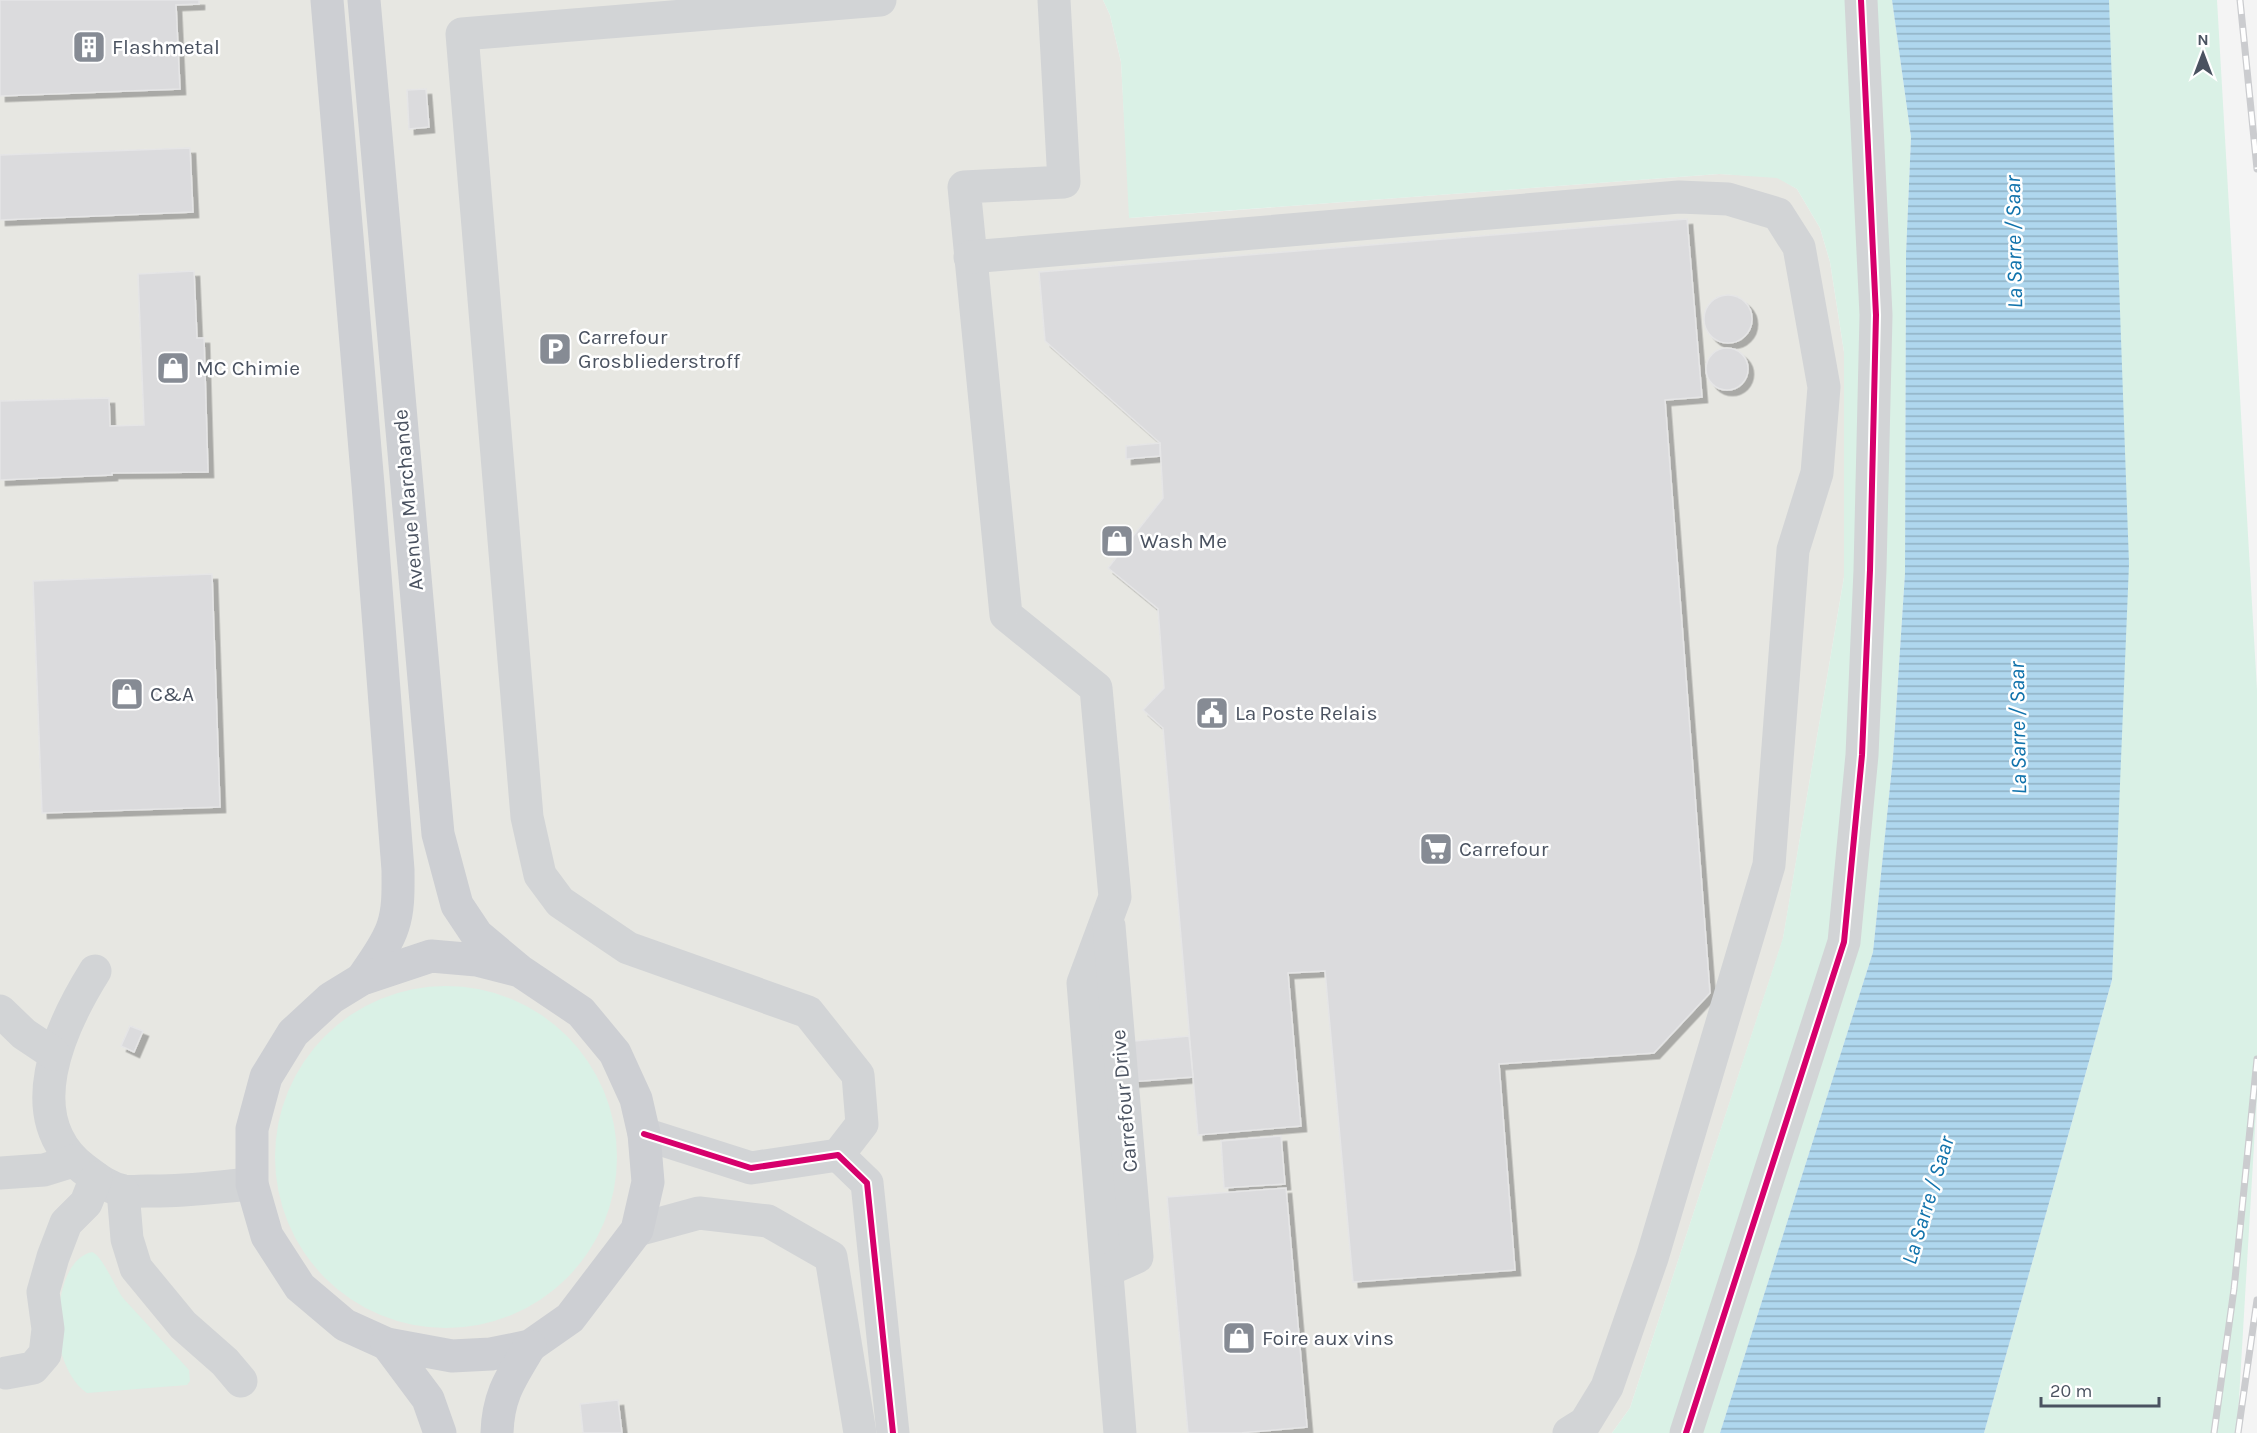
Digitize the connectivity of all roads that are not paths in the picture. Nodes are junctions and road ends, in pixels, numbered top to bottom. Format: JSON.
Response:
{"nodes":[{"id":1,"x":327,"y":0,"type":"edge"},
{"id":2,"x":364,"y":0,"type":"edge"},
{"id":3,"x":879,"y":0,"type":"edge"},
{"id":4,"x":1054,"y":0,"type":"edge"},
{"id":5,"x":1861,"y":0,"type":"edge"},
{"id":6,"x":970,"y":256,"type":"junction"},
{"id":7,"x":95,"y":971,"type":"dead end"},
{"id":8,"x":520,"y":971,"type":"junction"},
{"id":9,"x":362,"y":979,"type":"junction"},
{"id":10,"x":0,"y":1011,"type":"edge"},
{"id":11,"x":54,"y":1054,"type":"junction"},
{"id":12,"x":644,"y":1134,"type":"junction"},
{"id":13,"x":838,"y":1155,"type":"junction"},
{"id":14,"x":0,"y":1173,"type":"edge"},
{"id":15,"x":98,"y":1177,"type":"junction"},
{"id":16,"x":252,"y":1184,"type":"junction"},
{"id":17,"x":637,"y":1230,"type":"junction"},
{"id":18,"x":387,"y":1344,"type":"junction"},
{"id":19,"x":530,"y":1346,"type":"junction"},
{"id":20,"x":6,"y":1373,"type":"dead end"},
{"id":21,"x":241,"y":1381,"type":"dead end"},
{"id":22,"x":440,"y":1433,"type":"edge"},
{"id":23,"x":497,"y":1433,"type":"edge"},
{"id":24,"x":860,"y":1433,"type":"edge"},
{"id":25,"x":893,"y":1433,"type":"edge"},
{"id":26,"x":1120,"y":1433,"type":"edge"},
{"id":27,"x":1569,"y":1433,"type":"edge"},
{"id":28,"x":1686,"y":1433,"type":"edge"}],
"edges":[{"from":1,"to":9,"type":"main road","name":"Avenue Marchande"},
{"from":2,"to":8,"type":"main road","name":"Avenue Marchande"},
{"from":3,"to":13,"type":"street"},
{"from":4,"to":6,"type":"street"},
{"from":5,"to":28,"type":"street"},
{"from":6,"to":26,"type":"street"},
{"from":6,"to":27,"type":"street"},
{"from":7,"to":11,"type":"street"},
{"from":8,"to":9,"type":"main road","name":"Avenue Marchande"},
{"from":8,"to":12,"type":"main road","name":"Avenue Marchande"},
{"from":9,"to":16,"type":"main road","name":"Avenue Marchande"},
{"from":10,"to":11,"type":"street"},
{"from":11,"to":15,"type":"street"},
{"from":12,"to":13,"type":"street"},
{"from":12,"to":17,"type":"main road","name":"Avenue Marchande"},
{"from":13,"to":25,"type":"street"},
{"from":14,"to":15,"type":"street"},
{"from":15,"to":16,"type":"street"},
{"from":15,"to":20,"type":"street"},
{"from":15,"to":21,"type":"street"},
{"from":16,"to":18,"type":"main road","name":"Avenue Marchande"},
{"from":17,"to":19,"type":"main road","name":"Avenue Marchande"},
{"from":17,"to":24,"type":"street"},
{"from":18,"to":19,"type":"main road","name":"Avenue Marchande"},
{"from":18,"to":22,"type":"main road","name":"Avenue Marchande"},
{"from":19,"to":23,"type":"main road","name":"Avenue Marchande"}]}
